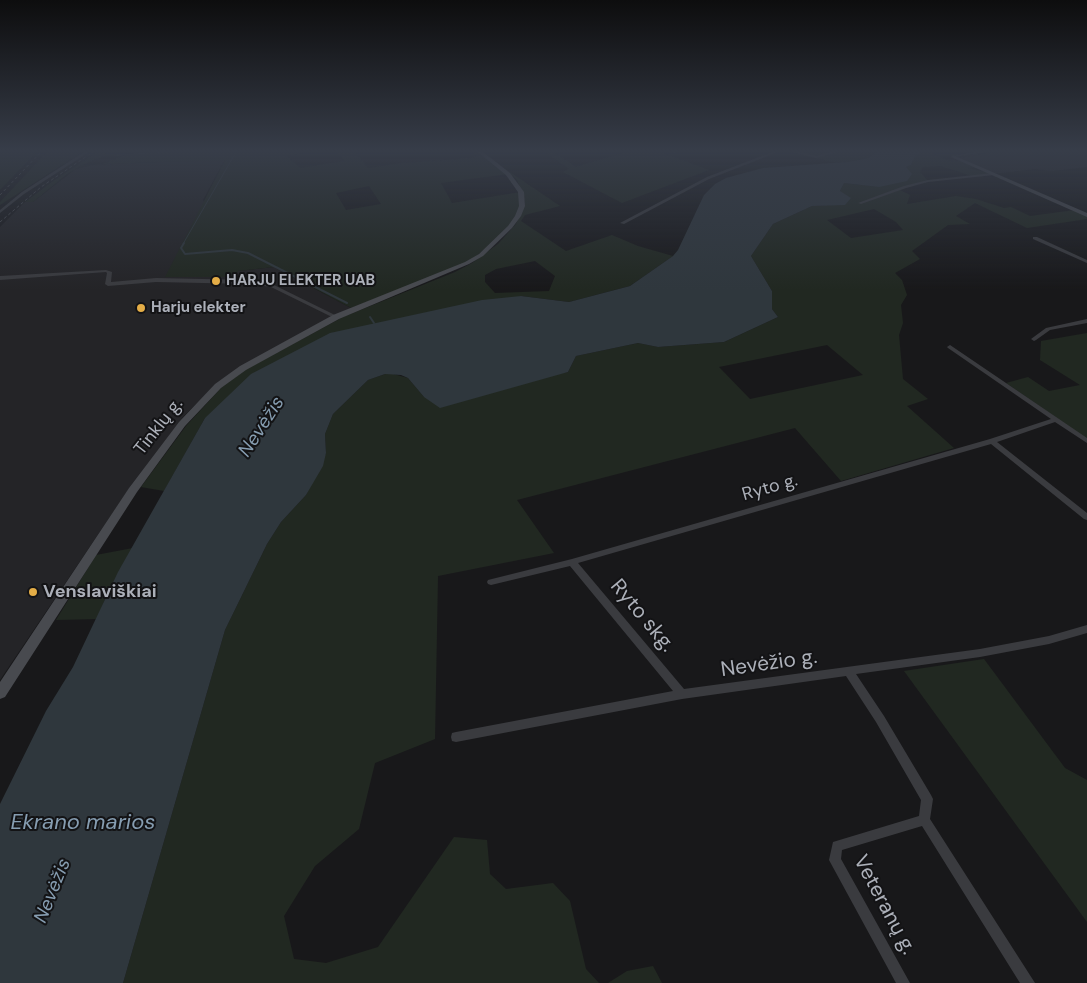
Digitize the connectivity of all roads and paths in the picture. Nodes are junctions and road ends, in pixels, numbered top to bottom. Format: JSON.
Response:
{"nodes":[{"id":1,"x":17,"y":198,"type":"edge"},
{"id":2,"x":521,"y":198,"type":"edge"},
{"id":3,"x":670,"y":198,"type":"edge"},
{"id":4,"x":874,"y":198,"type":"edge"},
{"id":5,"x":1048,"y":198,"type":"edge"},
{"id":6,"x":860,"y":203,"type":"dead end"},
{"id":7,"x":0,"y":212,"type":"edge"},
{"id":8,"x":1087,"y":215,"type":"edge"},
{"id":9,"x":622,"y":223,"type":"dead end"},
{"id":10,"x":1035,"y":238,"type":"dead end"},
{"id":11,"x":1087,"y":262,"type":"edge"},
{"id":12,"x":0,"y":278,"type":"edge"},
{"id":13,"x":336,"y":317,"type":"junction"},
{"id":14,"x":1087,"y":321,"type":"edge"},
{"id":15,"x":1034,"y":339,"type":"dead end"},
{"id":16,"x":950,"y":347,"type":"dead end"},
{"id":17,"x":1056,"y":420,"type":"junction"},
{"id":18,"x":992,"y":441,"type":"junction"},
{"id":19,"x":1087,"y":441,"type":"edge"},
{"id":20,"x":1087,"y":517,"type":"edge"},
{"id":21,"x":572,"y":562,"type":"junction"},
{"id":22,"x":491,"y":582,"type":"dead end"},
{"id":23,"x":1087,"y":630,"type":"edge"},
{"id":24,"x":849,"y":672,"type":"junction"},
{"id":25,"x":0,"y":693,"type":"edge"},
{"id":26,"x":682,"y":694,"type":"junction"},
{"id":27,"x":456,"y":737,"type":"dead end"},
{"id":28,"x":924,"y":820,"type":"junction"},
{"id":29,"x":903,"y":983,"type":"edge"},
{"id":30,"x":1028,"y":983,"type":"edge"}],
"edges":[{"from":1,"to":7,"type":"street"},
{"from":2,"to":13,"type":"main road","name":"Tinklų g."},
{"from":3,"to":9,"type":"street"},
{"from":4,"to":6,"type":"street"},
{"from":5,"to":8,"type":"main road"},
{"from":10,"to":11,"type":"street"},
{"from":12,"to":13,"type":"street"},
{"from":13,"to":25,"type":"main road","name":"Tinklų g."},
{"from":14,"to":15,"type":"street"},
{"from":16,"to":17,"type":"street"},
{"from":17,"to":18,"type":"street","name":"Ryto g."},
{"from":17,"to":19,"type":"street"},
{"from":18,"to":20,"type":"street"},
{"from":18,"to":21,"type":"street","name":"Ryto g."},
{"from":21,"to":22,"type":"street","name":"Ryto g."},
{"from":21,"to":26,"type":"street","name":"Ryto skg."},
{"from":23,"to":24,"type":"street","name":"Nevėžio g."},
{"from":24,"to":26,"type":"street","name":"Nevėžio g."},
{"from":24,"to":28,"type":"street"},
{"from":26,"to":27,"type":"street","name":"Nevėžio g."},
{"from":28,"to":29,"type":"street","name":"Veteranų g."},
{"from":28,"to":30,"type":"street"}]}
